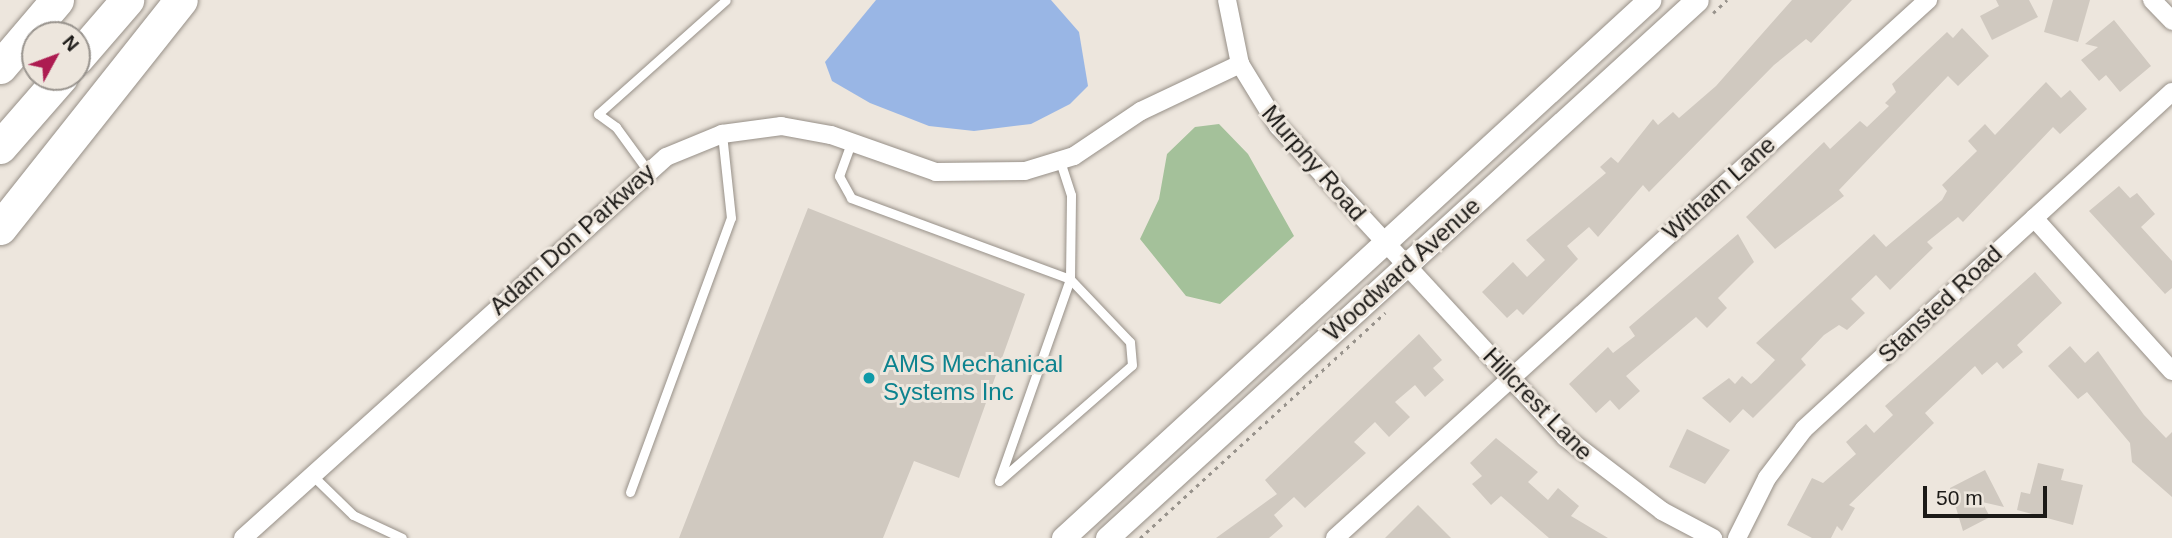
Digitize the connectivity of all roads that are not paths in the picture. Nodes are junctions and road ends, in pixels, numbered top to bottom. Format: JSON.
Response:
{"nodes":[{"id":1,"x":57,"y":0,"type":"edge"},
{"id":2,"x":127,"y":0,"type":"edge"},
{"id":3,"x":181,"y":0,"type":"edge"},
{"id":4,"x":726,"y":0,"type":"edge"},
{"id":5,"x":1227,"y":0,"type":"edge"},
{"id":6,"x":1649,"y":0,"type":"edge"},
{"id":7,"x":1697,"y":0,"type":"edge"},
{"id":8,"x":1928,"y":0,"type":"edge"},
{"id":9,"x":2152,"y":0,"type":"edge"},
{"id":10,"x":2172,"y":22,"type":"edge"},
{"id":11,"x":91,"y":42,"type":"edge"},
{"id":12,"x":1240,"y":64,"type":"junction"},
{"id":13,"x":0,"y":67,"type":"edge"},
{"id":14,"x":49,"y":91,"type":"edge"},
{"id":15,"x":2172,"y":92,"type":"edge"},
{"id":16,"x":722,"y":134,"type":"junction"},
{"id":17,"x":851,"y":143,"type":"junction"},
{"id":18,"x":0,"y":147,"type":"edge"},
{"id":19,"x":1060,"y":161,"type":"junction"},
{"id":20,"x":648,"y":171,"type":"junction"},
{"id":21,"x":2034,"y":218,"type":"junction"},
{"id":22,"x":0,"y":228,"type":"edge"},
{"id":23,"x":1384,"y":242,"type":"junction"},
{"id":24,"x":1406,"y":267,"type":"junction"},
{"id":25,"x":1070,"y":279,"type":"junction"},
{"id":26,"x":2172,"y":372,"type":"edge"},
{"id":27,"x":1511,"y":376,"type":"junction"},
{"id":28,"x":312,"y":475,"type":"junction"},
{"id":29,"x":629,"y":492,"type":"dead end"},
{"id":30,"x":243,"y":538,"type":"edge"},
{"id":31,"x":402,"y":538,"type":"edge"},
{"id":32,"x":1063,"y":538,"type":"edge"},
{"id":33,"x":1107,"y":538,"type":"edge"},
{"id":34,"x":1337,"y":538,"type":"edge"},
{"id":35,"x":1713,"y":538,"type":"edge"},
{"id":36,"x":1737,"y":538,"type":"edge"}],
"edges":[{"from":1,"to":13,"type":"highway"},
{"from":2,"to":11,"type":"highway"},
{"from":3,"to":22,"type":"highway"},
{"from":4,"to":20,"type":"lane"},
{"from":5,"to":12,"type":"street","name":"Murphy Road"},
{"from":6,"to":23,"type":"street","name":"Woodward Avenue"},
{"from":7,"to":24,"type":"street","name":"Woodward Avenue"},
{"from":8,"to":27,"type":"street","name":"Witham Lane"},
{"from":9,"to":10,"type":"street"},
{"from":12,"to":19,"type":"street","name":"Adam Don Parkway"},
{"from":12,"to":23,"type":"street","name":"Murphy Road"},
{"from":14,"to":18,"type":"highway"},
{"from":15,"to":21,"type":"street","name":"Stansted Road"},
{"from":16,"to":17,"type":"street","name":"Adam Don Parkway"},
{"from":16,"to":20,"type":"street","name":"Adam Don Parkway"},
{"from":16,"to":29,"type":"lane"},
{"from":17,"to":19,"type":"street","name":"Adam Don Parkway"},
{"from":17,"to":25,"type":"lane"},
{"from":19,"to":25,"type":"lane"},
{"from":20,"to":28,"type":"street","name":"Adam Don Parkway"},
{"from":21,"to":26,"type":"street"},
{"from":21,"to":36,"type":"street","name":"Stansted Road"},
{"from":23,"to":24,"type":"street","name":"Hillcrest Lane"},
{"from":23,"to":32,"type":"street","name":"Woodward Avenue"},
{"from":24,"to":27,"type":"street","name":"Hillcrest Lane"},
{"from":24,"to":33,"type":"street","name":"Woodward Avenue"},
{"from":25,"to":25,"type":"lane"},
{"from":27,"to":34,"type":"street","name":"Witham Lane"},
{"from":27,"to":35,"type":"street","name":"Hillcrest Lane"},
{"from":28,"to":30,"type":"street","name":"Adam Don Parkway"},
{"from":28,"to":31,"type":"lane"}]}
